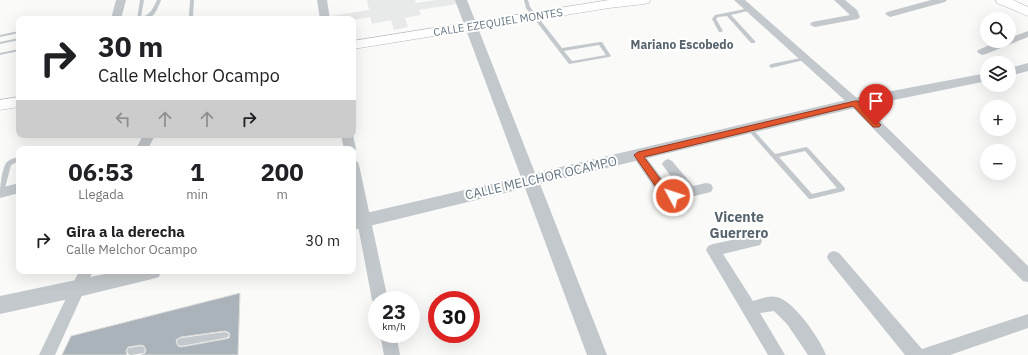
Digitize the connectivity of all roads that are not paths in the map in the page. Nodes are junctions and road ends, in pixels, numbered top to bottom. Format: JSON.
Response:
{"nodes":[{"id":1,"x":121,"y":0,"type":"edge"},
{"id":2,"x":142,"y":0,"type":"edge"},
{"id":3,"x":159,"y":0,"type":"edge"},
{"id":4,"x":192,"y":0,"type":"edge"},
{"id":5,"x":322,"y":0,"type":"edge"},
{"id":6,"x":461,"y":0,"type":"edge"},
{"id":7,"x":526,"y":0,"type":"edge"},
{"id":8,"x":644,"y":0,"type":"edge"},
{"id":9,"x":739,"y":0,"type":"edge"},
{"id":10,"x":839,"y":0,"type":"edge"},
{"id":11,"x":942,"y":0,"type":"edge"},
{"id":12,"x":1002,"y":0,"type":"edge"},
{"id":13,"x":607,"y":2,"type":"edge"},
{"id":14,"x":750,"y":9,"type":"junction"},
{"id":15,"x":1028,"y":12,"type":"edge"},
{"id":16,"x":728,"y":14,"type":"junction"},
{"id":17,"x":890,"y":14,"type":"dead end"},
{"id":18,"x":117,"y":16,"type":"edge"},
{"id":19,"x":139,"y":16,"type":"edge"},
{"id":20,"x":150,"y":16,"type":"edge"},
{"id":21,"x":191,"y":16,"type":"edge"},
{"id":22,"x":325,"y":16,"type":"edge"},
{"id":23,"x":535,"y":16,"type":"junction"},
{"id":24,"x":815,"y":24,"type":"dead end"},
{"id":25,"x":472,"y":26,"type":"junction"},
{"id":26,"x":721,"y":30,"type":"dead end"},
{"id":27,"x":16,"y":33,"type":"edge"},
{"id":28,"x":1028,"y":34,"type":"edge"},
{"id":29,"x":0,"y":36,"type":"edge"},
{"id":30,"x":1016,"y":38,"type":"edge"},
{"id":31,"x":16,"y":40,"type":"edge"},
{"id":32,"x":753,"y":42,"type":"dead end"},
{"id":33,"x":0,"y":43,"type":"edge"},
{"id":34,"x":356,"y":45,"type":"edge"},
{"id":35,"x":992,"y":48,"type":"edge"},
{"id":36,"x":561,"y":50,"type":"junction"},
{"id":37,"x":16,"y":51,"type":"edge"},
{"id":38,"x":982,"y":52,"type":"dead end"},
{"id":39,"x":0,"y":54,"type":"edge"},
{"id":40,"x":806,"y":58,"type":"junction"},
{"id":41,"x":771,"y":66,"type":"dead end"},
{"id":42,"x":1028,"y":67,"type":"edge"},
{"id":43,"x":1016,"y":70,"type":"edge"},
{"id":44,"x":980,"y":78,"type":"edge"},
{"id":45,"x":16,"y":102,"type":"edge"},
{"id":46,"x":855,"y":103,"type":"junction"},
{"id":47,"x":0,"y":105,"type":"edge"},
{"id":48,"x":749,"y":128,"type":"junction"},
{"id":49,"x":638,"y":155,"type":"junction"},
{"id":50,"x":774,"y":156,"type":"junction"},
{"id":51,"x":16,"y":160,"type":"edge"},
{"id":52,"x":668,"y":164,"type":"dead end"},
{"id":53,"x":530,"y":181,"type":"junction"},
{"id":54,"x":706,"y":188,"type":"dead end"},
{"id":55,"x":16,"y":189,"type":"edge"},
{"id":56,"x":690,"y":192,"type":"junction"},
{"id":57,"x":0,"y":193,"type":"edge"},
{"id":58,"x":356,"y":199,"type":"edge"},
{"id":59,"x":358,"y":221,"type":"edge"},
{"id":60,"x":755,"y":241,"type":"dead end"},
{"id":61,"x":834,"y":257,"type":"dead end"},
{"id":62,"x":85,"y":274,"type":"edge"},
{"id":63,"x":140,"y":274,"type":"edge"},
{"id":64,"x":1028,"y":276,"type":"edge"},
{"id":65,"x":78,"y":289,"type":"junction"},
{"id":66,"x":377,"y":291,"type":"edge"},
{"id":67,"x":0,"y":305,"type":"edge"},
{"id":68,"x":749,"y":310,"type":"junction"},
{"id":69,"x":1028,"y":321,"type":"edge"},
{"id":70,"x":225,"y":335,"type":"dead end"},
{"id":71,"x":181,"y":342,"type":"dead end"},
{"id":72,"x":390,"y":343,"type":"edge"},
{"id":73,"x":141,"y":350,"type":"dead end"},
{"id":74,"x":131,"y":351,"type":"dead end"},
{"id":75,"x":47,"y":355,"type":"edge"},
{"id":76,"x":392,"y":355,"type":"edge"},
{"id":77,"x":597,"y":355,"type":"edge"},
{"id":78,"x":777,"y":355,"type":"edge"},
{"id":79,"x":818,"y":355,"type":"edge"},
{"id":80,"x":916,"y":355,"type":"edge"},
{"id":81,"x":927,"y":355,"type":"edge"}],
"edges":[{"from":1,"to":18,"type":"street"},
{"from":2,"to":19,"type":"lane"},
{"from":3,"to":20,"type":"lane"},
{"from":4,"to":21,"type":"lane"},
{"from":5,"to":22,"type":"street"},
{"from":6,"to":25,"type":"street"},
{"from":7,"to":23,"type":"lane"},
{"from":8,"to":13,"type":"main road","name":"CALLE EZEQUIEL MONTES"},
{"from":9,"to":14,"type":"street"},
{"from":10,"to":24,"type":"street"},
{"from":11,"to":17,"type":"street"},
{"from":12,"to":15,"type":"main road"},
{"from":13,"to":23,"type":"main road","name":"CALLE EZEQUIEL MONTES"},
{"from":14,"to":16,"type":"lane"},
{"from":14,"to":40,"type":"street"},
{"from":16,"to":26,"type":"lane"},
{"from":16,"to":32,"type":"lane"},
{"from":23,"to":25,"type":"main road","name":"CALLE EZEQUIEL MONTES"},
{"from":23,"to":36,"type":"lane"},
{"from":25,"to":34,"type":"main road","name":"CALLE EZEQUIEL MONTES"},
{"from":25,"to":53,"type":"street"},
{"from":27,"to":29,"type":"lane"},
{"from":28,"to":30,"type":"street"},
{"from":31,"to":33,"type":"lane"},
{"from":35,"to":38,"type":"street"},
{"from":36,"to":36,"type":"lane"},
{"from":37,"to":39,"type":"lane"},
{"from":40,"to":41,"type":"lane"},
{"from":40,"to":46,"type":"street"},
{"from":42,"to":43,"type":"street"},
{"from":44,"to":46,"type":"street","name":"CALLE MELCHOR OCAMPO"},
{"from":45,"to":47,"type":"main road"},
{"from":46,"to":48,"type":"street","name":"CALLE MELCHOR OCAMPO"},
{"from":46,"to":64,"type":"street"},
{"from":48,"to":49,"type":"street","name":"CALLE MELCHOR OCAMPO"},
{"from":48,"to":50,"type":"lane"},
{"from":49,"to":53,"type":"street","name":"CALLE MELCHOR OCAMPO"},
{"from":49,"to":56,"type":"street"},
{"from":50,"to":50,"type":"lane"},
{"from":51,"to":57,"type":"lane"},
{"from":52,"to":56,"type":"street"},
{"from":53,"to":59,"type":"street","name":"CALLE MELCHOR OCAMPO"},
{"from":53,"to":77,"type":"street"},
{"from":54,"to":56,"type":"street"},
{"from":55,"to":57,"type":"street"},
{"from":58,"to":59,"type":"street"},
{"from":59,"to":66,"type":"street"},
{"from":60,"to":68,"type":"street"},
{"from":61,"to":80,"type":"street"},
{"from":62,"to":65,"type":"street"},
{"from":63,"to":65,"type":"street"},
{"from":65,"to":67,"type":"street"},
{"from":65,"to":75,"type":"street"},
{"from":68,"to":78,"type":"street"},
{"from":68,"to":79,"type":"street"},
{"from":69,"to":81,"type":"street"},
{"from":70,"to":71,"type":"lane"},
{"from":72,"to":76,"type":"street"},
{"from":73,"to":74,"type":"lane"}]}
